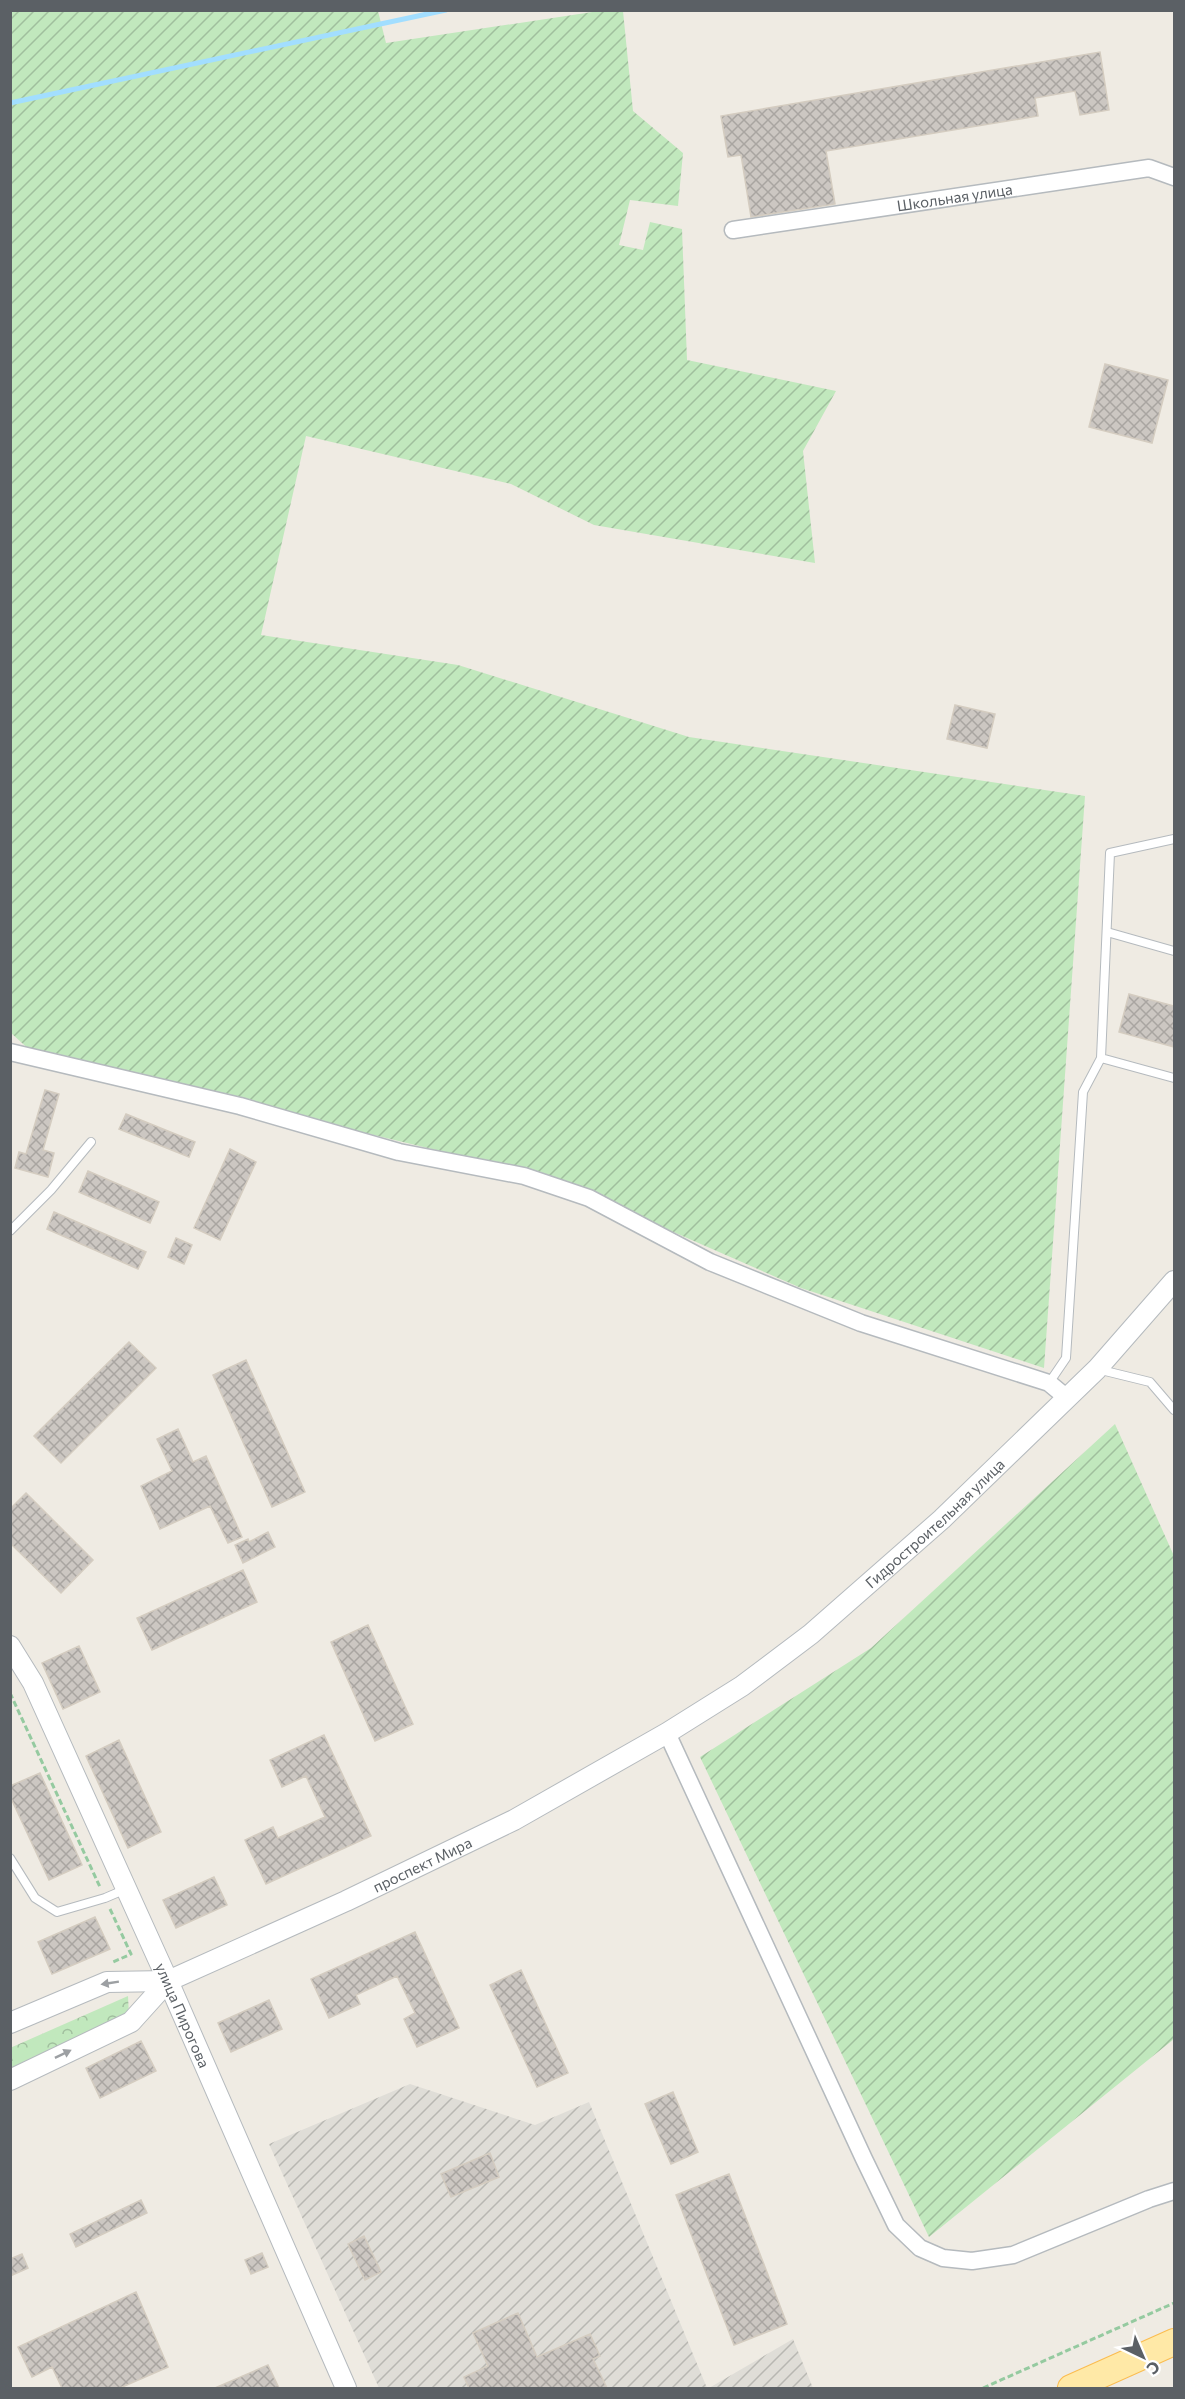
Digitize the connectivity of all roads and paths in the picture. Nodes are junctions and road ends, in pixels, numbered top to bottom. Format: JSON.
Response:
{"nodes":[{"id":1,"x":1174,"y":177,"type":"edge"},
{"id":2,"x":733,"y":230,"type":"dead end"},
{"id":3,"x":1174,"y":839,"type":"edge"},
{"id":4,"x":1107,"y":932,"type":"junction"},
{"id":5,"x":1174,"y":951,"type":"edge"},
{"id":6,"x":10,"y":1052,"type":"edge"},
{"id":7,"x":1101,"y":1058,"type":"junction"},
{"id":8,"x":1174,"y":1078,"type":"edge"},
{"id":9,"x":91,"y":1142,"type":"dead end"},
{"id":10,"x":10,"y":1231,"type":"edge"},
{"id":11,"x":1174,"y":1281,"type":"edge"},
{"id":12,"x":1097,"y":1369,"type":"junction"},
{"id":13,"x":1049,"y":1383,"type":"junction"},
{"id":14,"x":1067,"y":1398,"type":"junction"},
{"id":15,"x":1174,"y":1410,"type":"edge"},
{"id":16,"x":10,"y":1647,"type":"edge"},
{"id":17,"x":10,"y":1693,"type":"edge"},
{"id":18,"x":667,"y":1733,"type":"junction"},
{"id":19,"x":10,"y":1858,"type":"edge"},
{"id":20,"x":127,"y":1889,"type":"junction"},
{"id":21,"x":105,"y":1898,"type":"junction"},
{"id":22,"x":109,"y":1964,"type":"dead end"},
{"id":23,"x":168,"y":1981,"type":"junction"},
{"id":24,"x":10,"y":2024,"type":"edge"},
{"id":25,"x":10,"y":2080,"type":"edge"},
{"id":26,"x":1174,"y":2191,"type":"edge"},
{"id":27,"x":1174,"y":2303,"type":"edge"},
{"id":28,"x":1174,"y":2342,"type":"edge"},
{"id":29,"x":346,"y":2388,"type":"edge"},
{"id":30,"x":984,"y":2388,"type":"edge"},
{"id":31,"x":1071,"y":2388,"type":"edge"}],
"edges":[{"from":1,"to":2,"type":"street","name":"Школьная улица"},
{"from":3,"to":4,"type":"lane"},
{"from":4,"to":5,"type":"lane"},
{"from":4,"to":7,"type":"lane"},
{"from":6,"to":13,"type":"street"},
{"from":7,"to":8,"type":"lane"},
{"from":7,"to":13,"type":"lane"},
{"from":9,"to":10,"type":"lane"},
{"from":11,"to":12,"type":"street","name":"Гидростроительная улица"},
{"from":12,"to":14,"type":"street","name":"Гидростроительная улица"},
{"from":12,"to":15,"type":"lane"},
{"from":13,"to":14,"type":"street"},
{"from":14,"to":18,"type":"street","name":"Гидростроительная улица"},
{"from":16,"to":20,"type":"street","name":"улица Пирогова"},
{"from":17,"to":21,"type":"path"},
{"from":18,"to":23,"type":"street","name":"проспект Мира"},
{"from":18,"to":26,"type":"street"},
{"from":19,"to":21,"type":"lane"},
{"from":20,"to":21,"type":"lane"},
{"from":20,"to":23,"type":"street","name":"улица Пирогова"},
{"from":21,"to":22,"type":"path"},
{"from":23,"to":24,"type":"street","name":"проспект Мира","one_way":true},
{"from":25,"to":23,"type":"street","name":"проспект Мира","one_way":true},
{"from":23,"to":29,"type":"street","name":"улица Пирогова"},
{"from":27,"to":30,"type":"path"},
{"from":28,"to":31,"type":"main road"}]}
